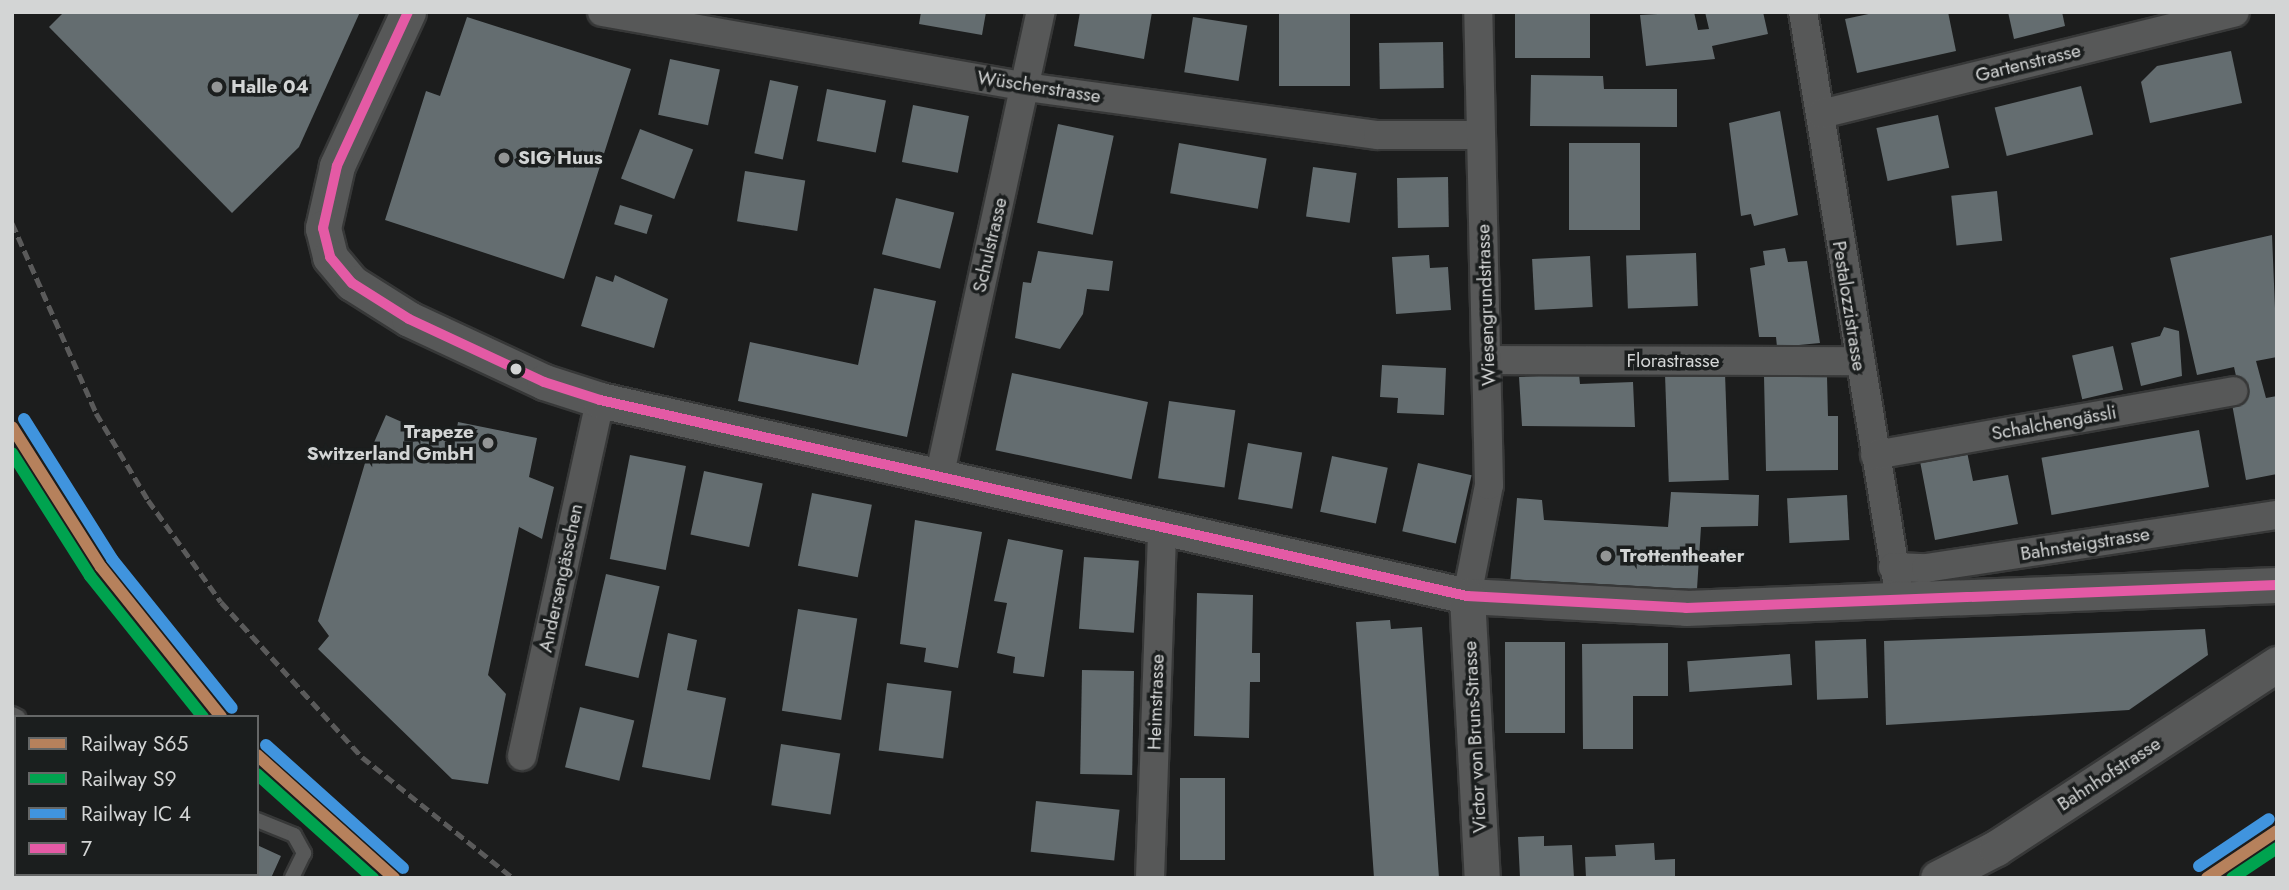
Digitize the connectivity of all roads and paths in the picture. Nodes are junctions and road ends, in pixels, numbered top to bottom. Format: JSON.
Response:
{"nodes":[{"id":1,"x":408,"y":12,"type":"edge"},
{"id":2,"x":602,"y":12,"type":"edge"},
{"id":3,"x":1041,"y":12,"type":"edge"},
{"id":4,"x":1478,"y":12,"type":"edge"},
{"id":5,"x":1802,"y":12,"type":"edge"},
{"id":6,"x":2235,"y":12,"type":"edge"},
{"id":7,"x":1026,"y":87,"type":"junction"},
{"id":8,"x":1821,"y":114,"type":"junction"},
{"id":9,"x":1480,"y":135,"type":"junction"},
{"id":10,"x":1489,"y":360,"type":"junction"},
{"id":11,"x":1857,"y":361,"type":"junction"},
{"id":12,"x":2233,"y":391,"type":"dead end"},
{"id":13,"x":600,"y":400,"type":"junction"},
{"id":14,"x":1875,"y":455,"type":"junction"},
{"id":15,"x":939,"y":478,"type":"junction"},
{"id":16,"x":2277,"y":515,"type":"edge"},
{"id":17,"x":1162,"y":526,"type":"junction"},
{"id":18,"x":1896,"y":583,"type":"junction"},
{"id":19,"x":2277,"y":585,"type":"edge"},
{"id":20,"x":1467,"y":596,"type":"junction"},
{"id":21,"x":2277,"y":664,"type":"edge"},
{"id":22,"x":522,"y":756,"type":"dead end"},
{"id":23,"x":259,"y":821,"type":"edge"},
{"id":24,"x":292,"y":878,"type":"edge"},
{"id":25,"x":1150,"y":878,"type":"edge"},
{"id":26,"x":1482,"y":878,"type":"edge"},
{"id":27,"x":1938,"y":878,"type":"edge"}],
"edges":[{"from":1,"to":13,"type":"street"},
{"from":2,"to":7,"type":"street","name":"Wüscherstrasse"},
{"from":3,"to":7,"type":"street","name":"Schulstrasse"},
{"from":4,"to":9,"type":"street","name":"Wiesengrundstrasse"},
{"from":5,"to":8,"type":"street","name":"Pestalozzistrasse"},
{"from":6,"to":8,"type":"street","name":"Gartenstrasse"},
{"from":7,"to":9,"type":"street","name":"Wüscherstrasse"},
{"from":7,"to":15,"type":"street","name":"Schulstrasse"},
{"from":8,"to":11,"type":"street","name":"Pestalozzistrasse"},
{"from":9,"to":10,"type":"street","name":"Wiesengrundstrasse"},
{"from":10,"to":11,"type":"street","name":"Florastrasse"},
{"from":10,"to":20,"type":"street","name":"Wiesengrundstrasse"},
{"from":11,"to":14,"type":"street","name":"Pestalozzistrasse"},
{"from":12,"to":14,"type":"street","name":"Schalchengässli"},
{"from":13,"to":15,"type":"street"},
{"from":13,"to":22,"type":"street","name":"Andersengässchen"},
{"from":14,"to":18,"type":"street","name":"Pestalozzistrasse"},
{"from":15,"to":17,"type":"street"},
{"from":16,"to":18,"type":"street","name":"Bahnsteigstrasse"},
{"from":17,"to":20,"type":"street"},
{"from":17,"to":25,"type":"street","name":"Heimstrasse"},
{"from":18,"to":19,"type":"street"},
{"from":18,"to":20,"type":"street"},
{"from":20,"to":26,"type":"street","name":"Victor von Bruns-Strasse"},
{"from":21,"to":27,"type":"street","name":"Bahnhofstrasse"},
{"from":23,"to":24,"type":"lane"}]}
